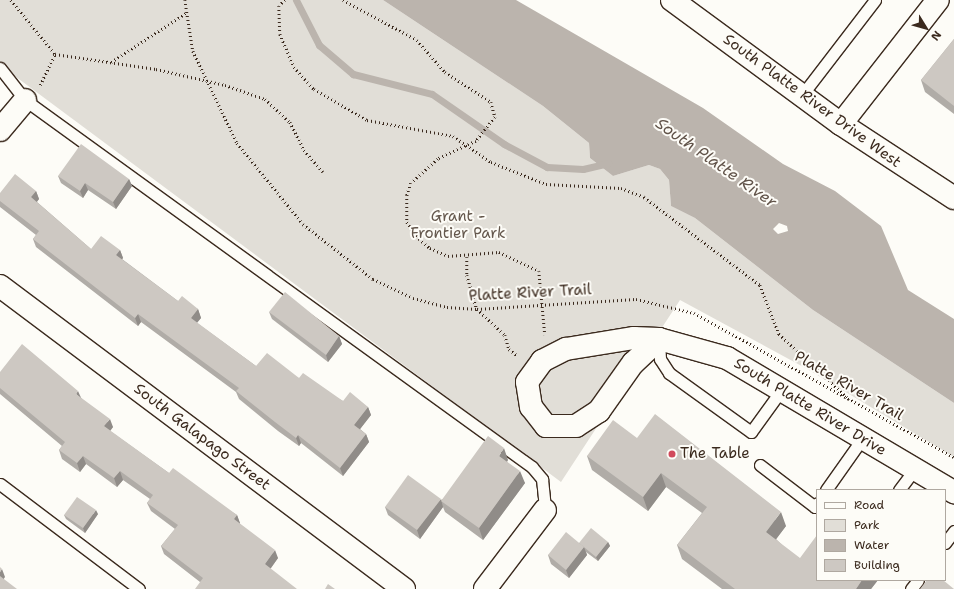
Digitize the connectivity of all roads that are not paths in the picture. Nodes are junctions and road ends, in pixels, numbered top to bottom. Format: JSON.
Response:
{"nodes":[{"id":1,"x":672,"y":0,"type":"edge"},
{"id":2,"x":875,"y":0,"type":"edge"},
{"id":3,"x":938,"y":0,"type":"edge"},
{"id":4,"x":0,"y":68,"type":"edge"},
{"id":5,"x":802,"y":95,"type":"junction"},
{"id":6,"x":25,"y":100,"type":"junction"},
{"id":7,"x":841,"y":124,"type":"junction"},
{"id":8,"x":0,"y":130,"type":"edge"},
{"id":9,"x":954,"y":198,"type":"edge"},
{"id":10,"x":0,"y":286,"type":"edge"},
{"id":11,"x":659,"y":339,"type":"junction"},
{"id":12,"x":780,"y":392,"type":"junction"},
{"id":13,"x":862,"y":439,"type":"junction"},
{"id":14,"x":760,"y":465,"type":"dead end"},
{"id":15,"x":915,"y":469,"type":"junction"},
{"id":16,"x":0,"y":484,"type":"edge"},
{"id":17,"x":827,"y":489,"type":"edge"},
{"id":18,"x":900,"y":489,"type":"edge"},
{"id":19,"x":954,"y":492,"type":"edge"},
{"id":20,"x":816,"y":504,"type":"edge"},
{"id":21,"x":545,"y":510,"type":"joint"},
{"id":22,"x":917,"y":581,"type":"edge"},
{"id":23,"x":139,"y":589,"type":"edge"},
{"id":24,"x":404,"y":589,"type":"edge"},
{"id":25,"x":485,"y":589,"type":"edge"},
{"id":26,"x":911,"y":589,"type":"edge"}],
"edges":[{"from":1,"to":5,"type":"street","name":"South Platte River Drive West"},
{"from":2,"to":5,"type":"lane"},
{"from":3,"to":7,"type":"street"},
{"from":4,"to":6,"type":"lane"},
{"from":5,"to":7,"type":"street","name":"South Platte River Drive West"},
{"from":6,"to":8,"type":"street"},
{"from":6,"to":21,"type":"lane"},
{"from":7,"to":9,"type":"street","name":"South Platte River Drive West"},
{"from":10,"to":24,"type":"street","name":"South Galapago Street"},
{"from":11,"to":11,"type":"street","name":"South Platte River Drive"},
{"from":11,"to":12,"type":"street","name":"South Platte River Drive"},
{"from":11,"to":12,"type":"lane"},
{"from":12,"to":13,"type":"street","name":"South Platte River Drive"},
{"from":13,"to":15,"type":"street","name":"South Platte River Drive"},
{"from":13,"to":17,"type":"lane"},
{"from":14,"to":20,"type":"lane"},
{"from":15,"to":18,"type":"lane"},
{"from":15,"to":19,"type":"street","name":"South Platte River Drive"},
{"from":16,"to":23,"type":"lane"},
{"from":21,"to":25,"type":"street"},
{"from":22,"to":26,"type":"lane"}]}
